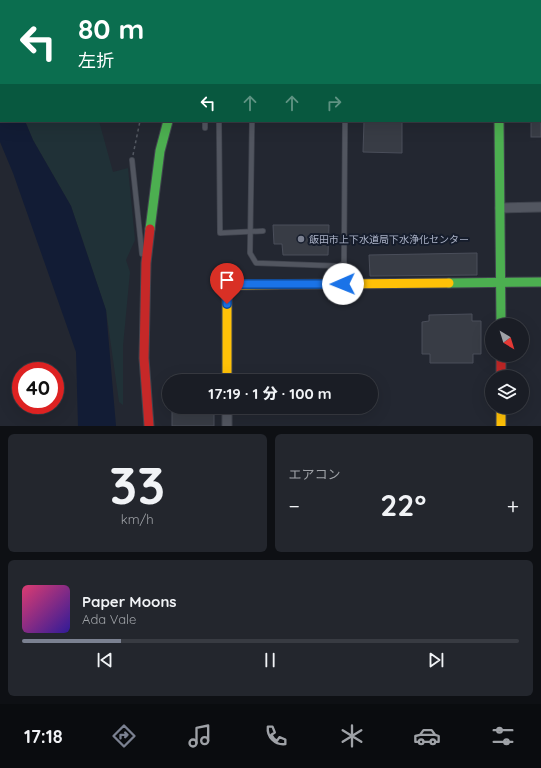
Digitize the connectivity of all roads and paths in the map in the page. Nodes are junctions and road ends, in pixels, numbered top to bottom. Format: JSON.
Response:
{"nodes":[{"id":1,"x":140,"y":122,"type":"edge"},
{"id":2,"x":168,"y":122,"type":"edge"},
{"id":3,"x":205,"y":122,"type":"edge"},
{"id":4,"x":219,"y":122,"type":"edge"},
{"id":5,"x":252,"y":122,"type":"edge"},
{"id":6,"x":345,"y":122,"type":"edge"},
{"id":7,"x":499,"y":122,"type":"edge"},
{"id":8,"x":205,"y":128,"type":"dead end"},
{"id":9,"x":132,"y":160,"type":"joint"},
{"id":10,"x":541,"y":207,"type":"edge"},
{"id":11,"x":500,"y":208,"type":"junction"},
{"id":12,"x":263,"y":231,"type":"dead end"},
{"id":13,"x":251,"y":232,"type":"junction"},
{"id":14,"x":146,"y":263,"type":"junction"},
{"id":15,"x":501,"y":282,"type":"junction"},
{"id":16,"x":541,"y":282,"type":"edge"},
{"id":17,"x":501,"y":318,"type":"edge"},
{"id":18,"x":227,"y":374,"type":"edge"},
{"id":19,"x":227,"y":414,"type":"edge"},
{"id":20,"x":501,"y":414,"type":"edge"},
{"id":21,"x":149,"y":426,"type":"edge"},
{"id":22,"x":227,"y":426,"type":"edge"},
{"id":23,"x":501,"y":426,"type":"edge"}],
"edges":[{"from":1,"to":9,"type":"path"},
{"from":2,"to":14,"type":"street"},
{"from":3,"to":8,"type":"lane"},
{"from":4,"to":13,"type":"lane"},
{"from":5,"to":13,"type":"lane"},
{"from":6,"to":13,"type":"lane"},
{"from":7,"to":11,"type":"street"},
{"from":9,"to":14,"type":"lane"},
{"from":10,"to":11,"type":"street"},
{"from":11,"to":15,"type":"street"},
{"from":12,"to":13,"type":"lane"},
{"from":14,"to":21,"type":"street"},
{"from":15,"to":16,"type":"street"},
{"from":15,"to":17,"type":"street"},
{"from":15,"to":18,"type":"street"},
{"from":19,"to":22,"type":"street"},
{"from":20,"to":23,"type":"street"}]}
